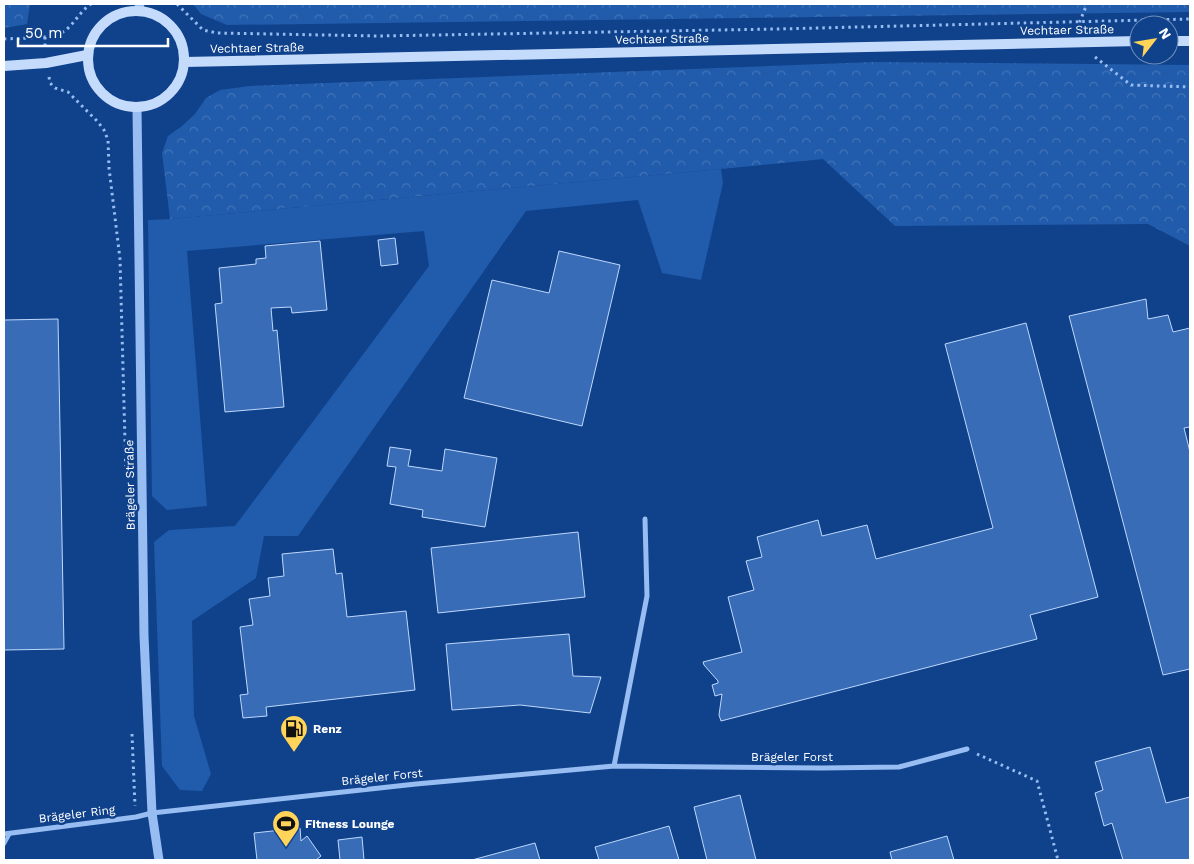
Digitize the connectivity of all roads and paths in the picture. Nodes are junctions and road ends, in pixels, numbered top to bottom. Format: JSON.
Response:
{"nodes":[{"id":1,"x":90,"y":4,"type":"edge"},
{"id":2,"x":177,"y":4,"type":"edge"},
{"id":3,"x":1087,"y":4,"type":"edge"},
{"id":4,"x":140,"y":7,"type":"edge"},
{"id":5,"x":1190,"y":19,"type":"edge"},
{"id":6,"x":1080,"y":21,"type":"junction"},
{"id":7,"x":45,"y":37,"type":"junction"},
{"id":8,"x":4,"y":39,"type":"edge"},
{"id":9,"x":1078,"y":42,"type":"junction"},
{"id":10,"x":1129,"y":42,"type":"edge"},
{"id":11,"x":87,"y":55,"type":"junction"},
{"id":12,"x":185,"y":62,"type":"junction"},
{"id":13,"x":46,"y":63,"type":"junction"},
{"id":14,"x":4,"y":66,"type":"edge"},
{"id":15,"x":1190,"y":87,"type":"edge"},
{"id":16,"x":137,"y":108,"type":"junction"},
{"id":17,"x":126,"y":481,"type":"dead end"},
{"id":18,"x":645,"y":519,"type":"dead end"},
{"id":19,"x":132,"y":727,"type":"dead end"},
{"id":20,"x":967,"y":750,"type":"joint"},
{"id":21,"x":614,"y":766,"type":"junction"},
{"id":22,"x":152,"y":813,"type":"junction"},
{"id":23,"x":136,"y":817,"type":"junction"},
{"id":24,"x":10,"y":833,"type":"junction"},
{"id":25,"x":4,"y":834,"type":"edge"},
{"id":26,"x":4,"y":844,"type":"edge"},
{"id":27,"x":159,"y":860,"type":"edge"},
{"id":28,"x":1058,"y":860,"type":"edge"}],
"edges":[{"from":1,"to":7,"type":"path"},
{"from":2,"to":6,"type":"path"},
{"from":3,"to":6,"type":"path"},
{"from":4,"to":11,"type":"main road"},
{"from":4,"to":12,"type":"main road"},
{"from":5,"to":6,"type":"path"},
{"from":6,"to":9,"type":"path"},
{"from":7,"to":8,"type":"path"},
{"from":7,"to":13,"type":"path"},
{"from":9,"to":10,"type":"main road","name":"Vechtaer Straße"},
{"from":9,"to":12,"type":"main road","name":"Vechtaer Straße"},
{"from":9,"to":15,"type":"path"},
{"from":11,"to":13,"type":"main road"},
{"from":11,"to":16,"type":"main road"},
{"from":12,"to":16,"type":"main road"},
{"from":13,"to":14,"type":"main road"},
{"from":13,"to":17,"type":"path"},
{"from":16,"to":22,"type":"street","name":"Brägeler Straße"},
{"from":18,"to":21,"type":"street"},
{"from":19,"to":23,"type":"path"},
{"from":20,"to":21,"type":"street","name":"Brägeler Forst"},
{"from":20,"to":28,"type":"path"},
{"from":21,"to":22,"type":"street","name":"Brägeler Forst"},
{"from":22,"to":23,"type":"street","name":"Brägeler Ring"},
{"from":22,"to":27,"type":"street","name":"Brägeler Straße"},
{"from":23,"to":24,"type":"street","name":"Brägeler Ring"},
{"from":24,"to":25,"type":"street","name":"Brägeler Ring"},
{"from":24,"to":26,"type":"lane"}]}
